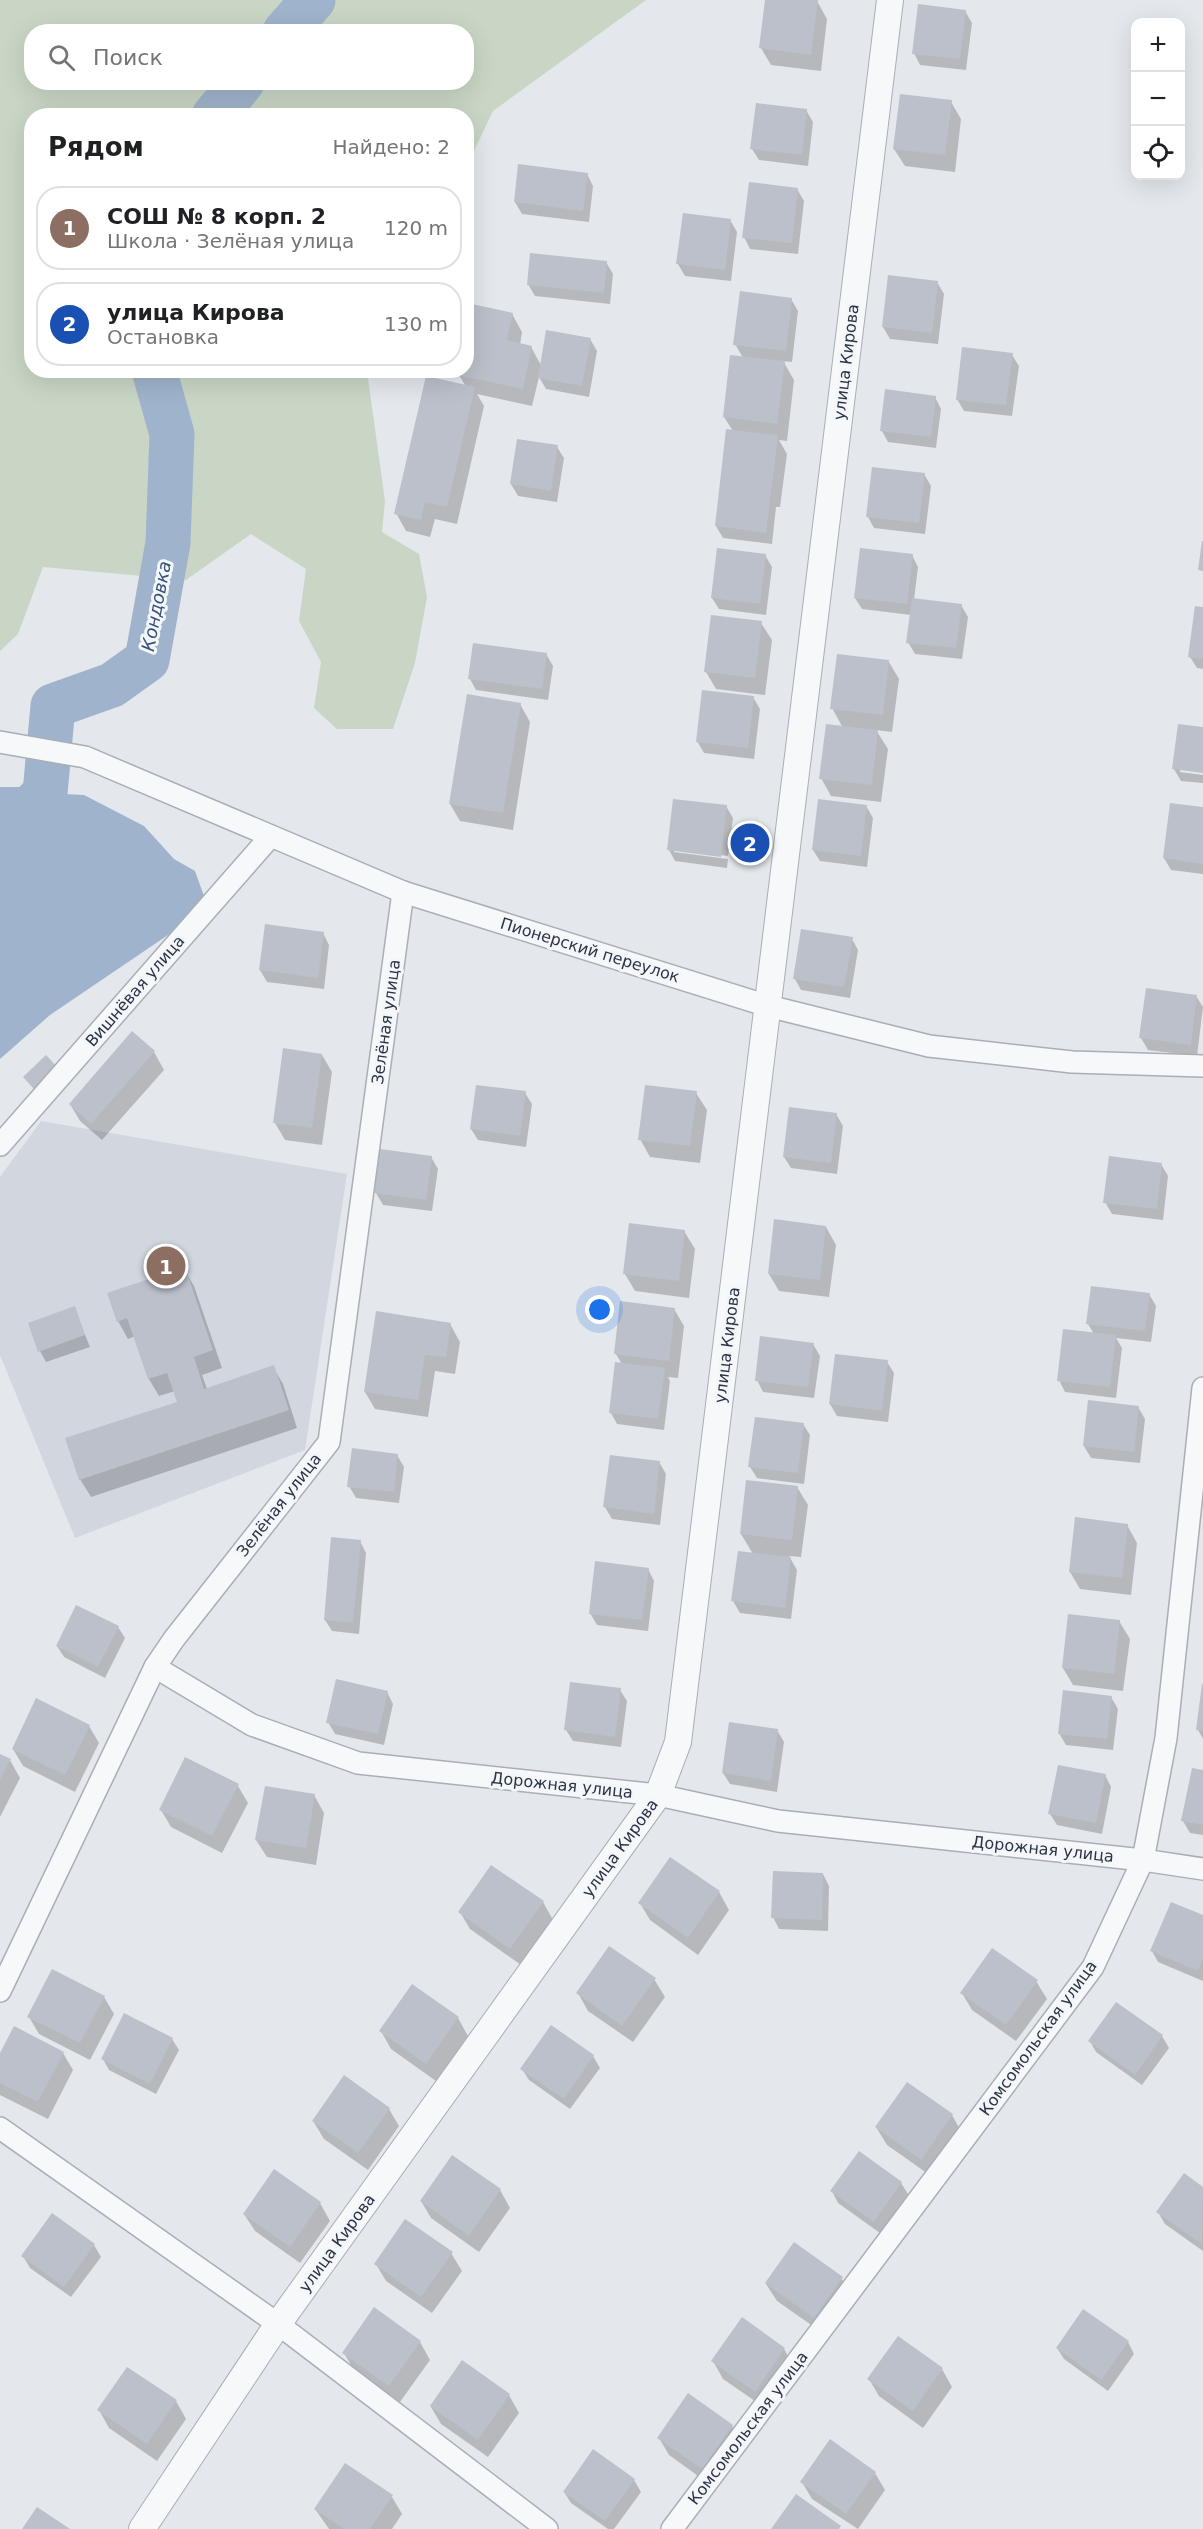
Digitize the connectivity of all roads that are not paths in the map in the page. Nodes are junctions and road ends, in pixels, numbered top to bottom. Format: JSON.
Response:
{"nodes":[{"id":1,"x":890,"y":0,"type":"edge"},
{"id":2,"x":2,"y":742,"type":"edge"},
{"id":3,"x":270,"y":837,"type":"junction"},
{"id":4,"x":404,"y":892,"type":"junction"},
{"id":5,"x":768,"y":1006,"type":"junction"},
{"id":6,"x":1203,"y":1066,"type":"edge"},
{"id":7,"x":0,"y":1145,"type":"edge"},
{"id":8,"x":1203,"y":1388,"type":"edge"},
{"id":9,"x":155,"y":1667,"type":"junction"},
{"id":10,"x":658,"y":1795,"type":"junction"},
{"id":11,"x":1143,"y":1860,"type":"junction"},
{"id":12,"x":1203,"y":1869,"type":"edge"},
{"id":13,"x":0,"y":1990,"type":"edge"},
{"id":14,"x":0,"y":2128,"type":"edge"},
{"id":15,"x":278,"y":2324,"type":"junction"},
{"id":16,"x":141,"y":2529,"type":"edge"},
{"id":17,"x":547,"y":2529,"type":"edge"},
{"id":18,"x":672,"y":2529,"type":"edge"}],
"edges":[{"from":1,"to":5,"type":"street","name":"улица Кирова"},
{"from":2,"to":3,"type":"street","name":"Пионерский переулок"},
{"from":3,"to":4,"type":"street","name":"Пионерский переулок"},
{"from":3,"to":7,"type":"street","name":"Вишнёвая улица"},
{"from":4,"to":5,"type":"street","name":"Пионерский переулок"},
{"from":4,"to":9,"type":"street","name":"Зелёная улица"},
{"from":5,"to":6,"type":"street","name":"Пионерский переулок"},
{"from":5,"to":10,"type":"street","name":"улица Кирова"},
{"from":8,"to":11,"type":"street","name":"Комсомольская улица"},
{"from":9,"to":10,"type":"street","name":"Дорожная улица"},
{"from":9,"to":13,"type":"street","name":"Зелёная улица"},
{"from":10,"to":11,"type":"street","name":"Дорожная улица"},
{"from":10,"to":15,"type":"street","name":"улица Кирова"},
{"from":11,"to":12,"type":"street","name":"Дорожная улица"},
{"from":11,"to":18,"type":"street","name":"Комсомольская улица"},
{"from":14,"to":15,"type":"street"},
{"from":15,"to":16,"type":"street","name":"улица Кирова"},
{"from":15,"to":17,"type":"street"}]}
